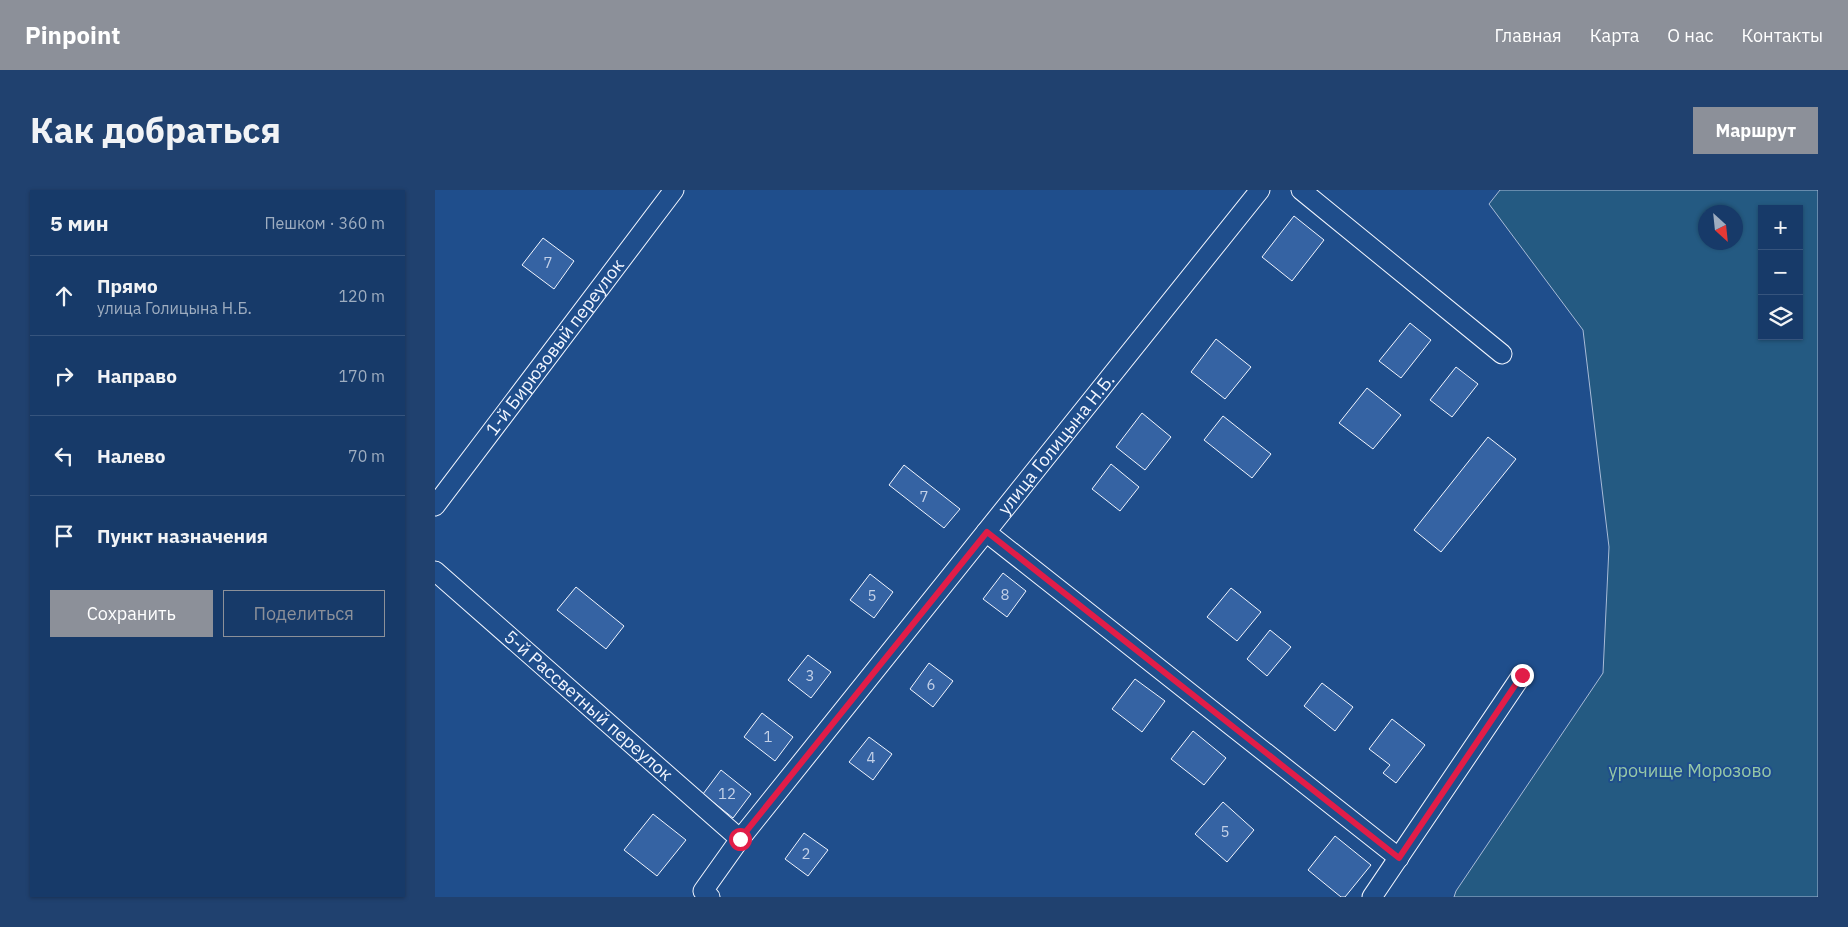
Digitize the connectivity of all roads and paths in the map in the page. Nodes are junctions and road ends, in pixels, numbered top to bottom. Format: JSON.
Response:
{"nodes":[{"id":1,"x":674,"y":190,"type":"edge"},
{"id":2,"x":1260,"y":190,"type":"edge"},
{"id":3,"x":1301,"y":190,"type":"edge"},
{"id":4,"x":1502,"y":354,"type":"dead end"},
{"id":5,"x":435,"y":506,"type":"edge"},
{"id":6,"x":987,"y":532,"type":"junction"},
{"id":7,"x":435,"y":571,"type":"edge"},
{"id":8,"x":1522,"y":675,"type":"dead end"},
{"id":9,"x":740,"y":839,"type":"junction"},
{"id":10,"x":1399,"y":858,"type":"junction"},
{"id":11,"x":710,"y":897,"type":"edge"},
{"id":12,"x":1373,"y":897,"type":"edge"}],
"edges":[{"from":1,"to":5,"type":"street","name":"1-й Бирюзовый переулок"},
{"from":2,"to":6,"type":"street","name":"улица Голицына Н.Б."},
{"from":3,"to":4,"type":"street"},
{"from":6,"to":9,"type":"street","name":"улица Голицына Н.Б."},
{"from":6,"to":10,"type":"street"},
{"from":7,"to":9,"type":"street","name":"5-й Рассветный переулок"},
{"from":8,"to":10,"type":"street"},
{"from":9,"to":11,"type":"street","name":"улица Голицына Н.Б."},
{"from":10,"to":12,"type":"street"}]}
